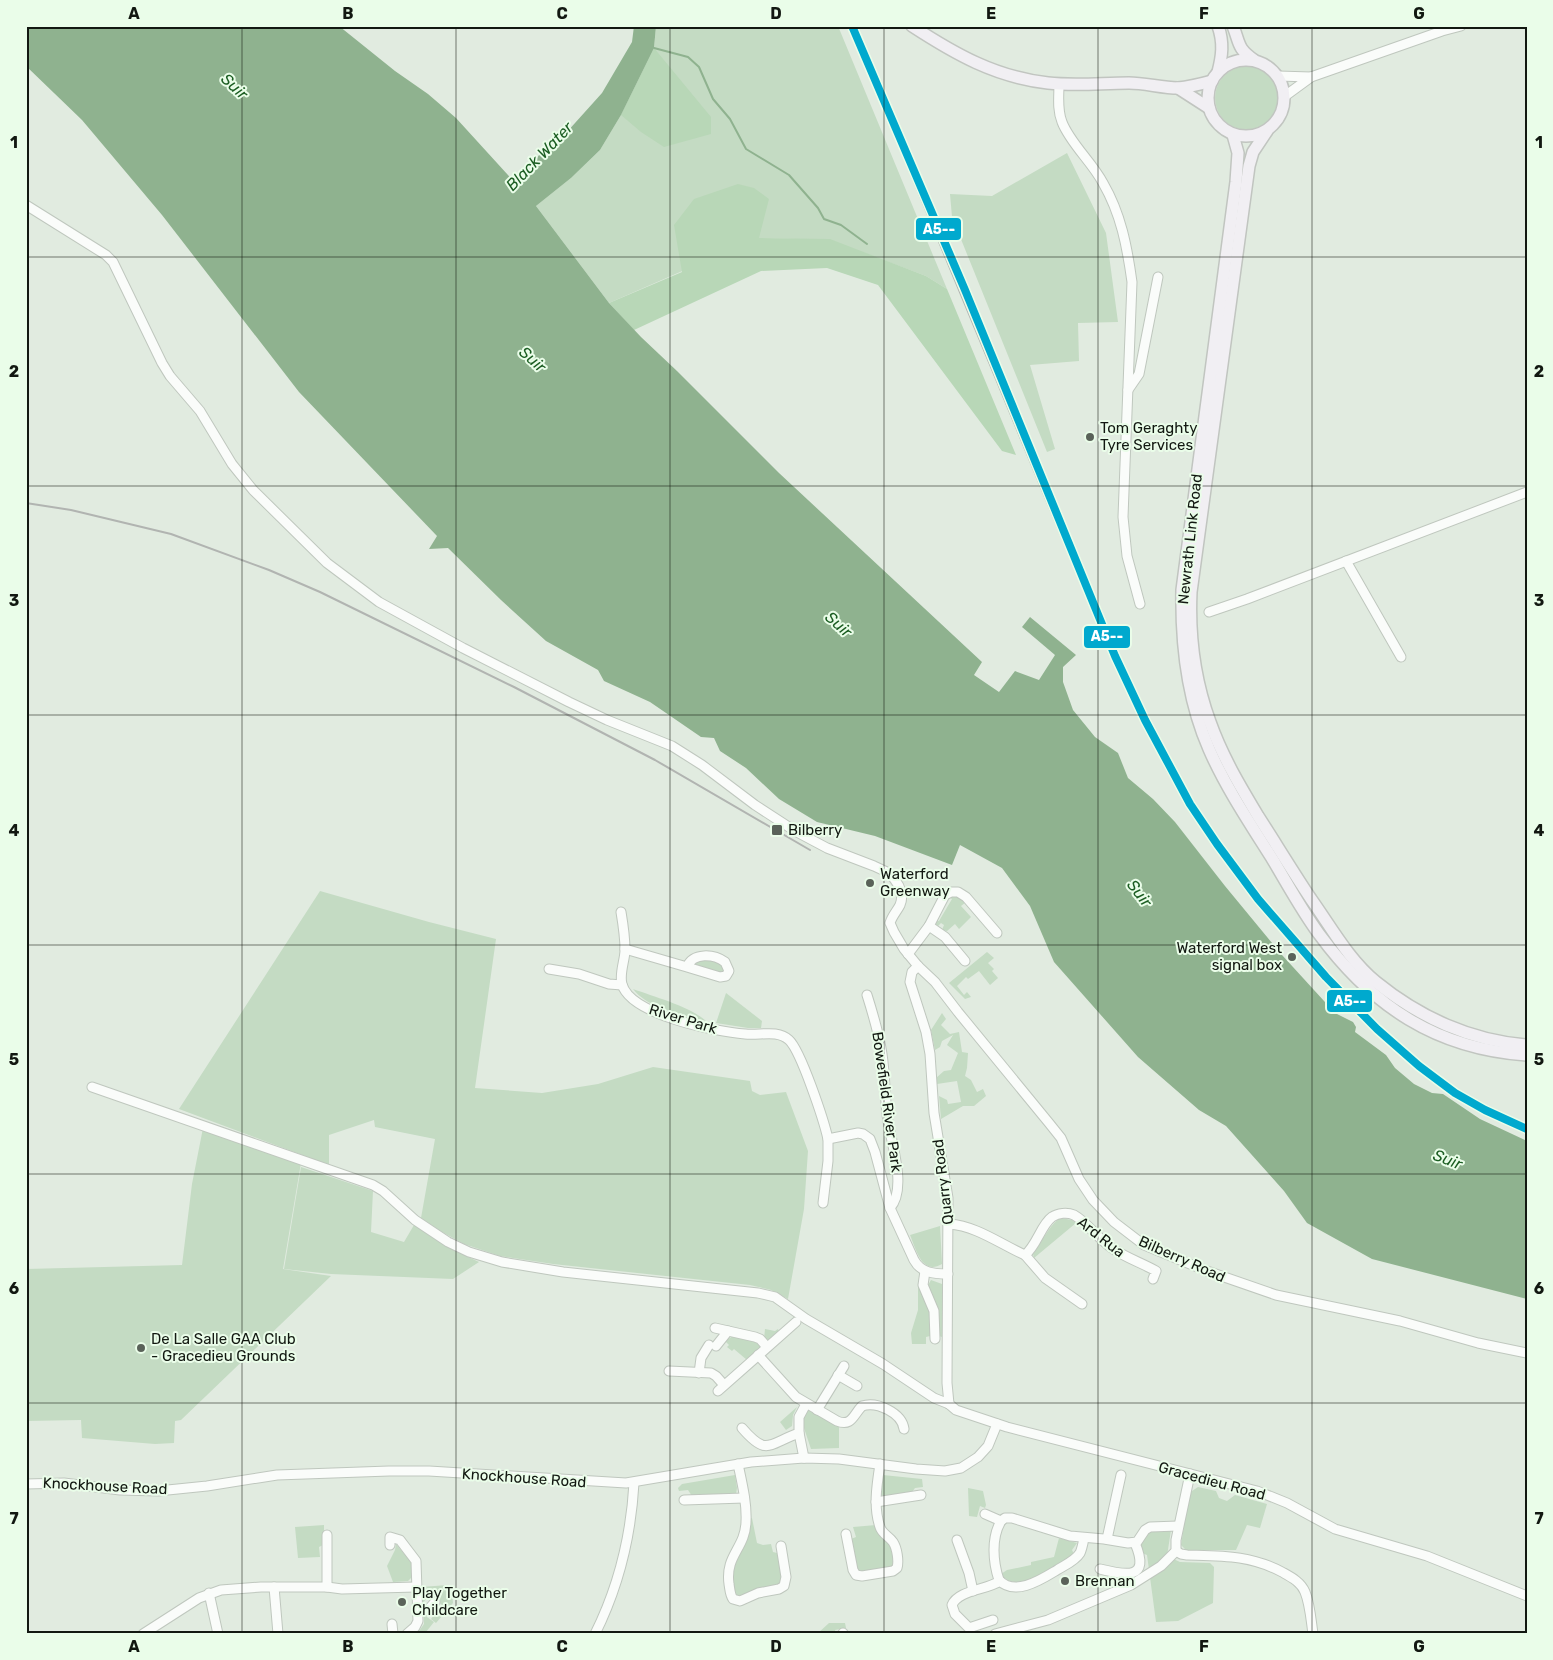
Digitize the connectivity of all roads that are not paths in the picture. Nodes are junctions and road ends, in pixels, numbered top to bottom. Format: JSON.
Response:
{"nodes":[{"id":1,"x":912,"y":26,"type":"edge"},
{"id":2,"x":1218,"y":26,"type":"edge"},
{"id":3,"x":1233,"y":26,"type":"edge"},
{"id":4,"x":1462,"y":26,"type":"edge"},
{"id":5,"x":1254,"y":60,"type":"junction"},
{"id":6,"x":1215,"y":76,"type":"junction"},
{"id":7,"x":1278,"y":76,"type":"junction"},
{"id":8,"x":1312,"y":77,"type":"junction"},
{"id":9,"x":1059,"y":84,"type":"junction"},
{"id":10,"x":1178,"y":88,"type":"junction"},
{"id":11,"x":1285,"y":96,"type":"junction"},
{"id":12,"x":1209,"y":108,"type":"junction"},
{"id":13,"x":1267,"y":131,"type":"junction"},
{"id":14,"x":1233,"y":135,"type":"junction"},
{"id":15,"x":26,"y":205,"type":"edge"},
{"id":16,"x":1158,"y":277,"type":"dead end"},
{"id":17,"x":1127,"y":390,"type":"junction"},
{"id":18,"x":1527,"y":492,"type":"edge"},
{"id":19,"x":1346,"y":561,"type":"junction"},
{"id":20,"x":1140,"y":604,"type":"dead end"},
{"id":21,"x":1208,"y":612,"type":"dead end"},
{"id":22,"x":1401,"y":657,"type":"dead end"},
{"id":23,"x":621,"y":912,"type":"dead end"},
{"id":24,"x":928,"y":926,"type":"junction"},
{"id":25,"x":997,"y":933,"type":"dead end"},
{"id":26,"x":625,"y":949,"type":"junction"},
{"id":27,"x":908,"y":954,"type":"junction"},
{"id":28,"x":966,"y":961,"type":"dead end"},
{"id":29,"x":918,"y":966,"type":"junction"},
{"id":30,"x":687,"y":967,"type":"dead end"},
{"id":31,"x":549,"y":969,"type":"dead end"},
{"id":32,"x":622,"y":985,"type":"junction"},
{"id":33,"x":867,"y":995,"type":"dead end"},
{"id":34,"x":1527,"y":1044,"type":"edge"},
{"id":35,"x":1527,"y":1055,"type":"edge"},
{"id":36,"x":92,"y":1087,"type":"dead end"},
{"id":37,"x":828,"y":1139,"type":"junction"},
{"id":38,"x":823,"y":1203,"type":"dead end"},
{"id":39,"x":890,"y":1208,"type":"junction"},
{"id":40,"x":949,"y":1224,"type":"junction"},
{"id":41,"x":1025,"y":1255,"type":"junction"},
{"id":42,"x":925,"y":1271,"type":"junction"},
{"id":43,"x":948,"y":1274,"type":"junction"},
{"id":44,"x":1153,"y":1279,"type":"dead end"},
{"id":45,"x":1082,"y":1304,"type":"dead end"},
{"id":46,"x":796,"y":1322,"type":"dead end"},
{"id":47,"x":715,"y":1328,"type":"dead end"},
{"id":48,"x":728,"y":1331,"type":"junction"},
{"id":49,"x":935,"y":1339,"type":"dead end"},
{"id":50,"x":767,"y":1347,"type":"junction"},
{"id":51,"x":1527,"y":1353,"type":"edge"},
{"id":52,"x":758,"y":1355,"type":"junction"},
{"id":53,"x":844,"y":1366,"type":"dead end"},
{"id":54,"x":668,"y":1371,"type":"dead end"},
{"id":55,"x":699,"y":1373,"type":"junction"},
{"id":56,"x":838,"y":1375,"type":"junction"},
{"id":57,"x":857,"y":1386,"type":"dead end"},
{"id":58,"x":806,"y":1404,"type":"junction"},
{"id":59,"x":949,"y":1404,"type":"junction"},
{"id":60,"x":817,"y":1410,"type":"junction"},
{"id":61,"x":997,"y":1424,"type":"junction"},
{"id":62,"x":742,"y":1428,"type":"dead end"},
{"id":63,"x":904,"y":1429,"type":"dead end"},
{"id":64,"x":799,"y":1433,"type":"junction"},
{"id":65,"x":804,"y":1458,"type":"junction"},
{"id":66,"x":738,"y":1464,"type":"junction"},
{"id":67,"x":880,"y":1464,"type":"junction"},
{"id":68,"x":1190,"y":1474,"type":"junction"},
{"id":69,"x":1121,"y":1475,"type":"dead end"},
{"id":70,"x":634,"y":1483,"type":"junction"},
{"id":71,"x":26,"y":1484,"type":"edge"},
{"id":72,"x":921,"y":1496,"type":"dead end"},
{"id":73,"x":744,"y":1498,"type":"junction"},
{"id":74,"x":684,"y":1500,"type":"dead end"},
{"id":75,"x":876,"y":1502,"type":"junction"},
{"id":76,"x":985,"y":1514,"type":"dead end"},
{"id":77,"x":1000,"y":1521,"type":"junction"},
{"id":78,"x":1178,"y":1526,"type":"junction"},
{"id":79,"x":846,"y":1534,"type":"dead end"},
{"id":80,"x":327,"y":1535,"type":"dead end"},
{"id":81,"x":1084,"y":1538,"type":"junction"},
{"id":82,"x":1108,"y":1539,"type":"junction"},
{"id":83,"x":957,"y":1540,"type":"dead end"},
{"id":84,"x":1135,"y":1543,"type":"junction"},
{"id":85,"x":390,"y":1545,"type":"dead end"},
{"id":86,"x":781,"y":1546,"type":"dead end"},
{"id":87,"x":1176,"y":1551,"type":"junction"},
{"id":88,"x":1100,"y":1569,"type":"dead end"},
{"id":89,"x":1000,"y":1581,"type":"junction"},
{"id":90,"x":274,"y":1587,"type":"junction"},
{"id":91,"x":327,"y":1587,"type":"junction"},
{"id":92,"x":416,"y":1587,"type":"junction"},
{"id":93,"x":973,"y":1591,"type":"junction"},
{"id":94,"x":209,"y":1594,"type":"junction"},
{"id":95,"x":1527,"y":1596,"type":"edge"},
{"id":96,"x":435,"y":1602,"type":"dead end"},
{"id":97,"x":418,"y":1613,"type":"junction"},
{"id":98,"x":993,"y":1620,"type":"dead end"},
{"id":99,"x":143,"y":1634,"type":"edge"},
{"id":100,"x":218,"y":1634,"type":"edge"},
{"id":101,"x":278,"y":1634,"type":"edge"},
{"id":102,"x":407,"y":1634,"type":"edge"},
{"id":103,"x":595,"y":1634,"type":"edge"},
{"id":104,"x":995,"y":1634,"type":"edge"},
{"id":105,"x":1313,"y":1634,"type":"edge"}],
"edges":[{"from":1,"to":9,"type":"main road"},
{"from":2,"to":6,"type":"main road"},
{"from":3,"to":5,"type":"main road"},
{"from":4,"to":8,"type":"street"},
{"from":5,"to":6,"type":"main road"},
{"from":5,"to":7,"type":"main road"},
{"from":6,"to":10,"type":"main road"},
{"from":6,"to":12,"type":"main road"},
{"from":7,"to":8,"type":"street"},
{"from":7,"to":11,"type":"main road"},
{"from":8,"to":11,"type":"street"},
{"from":9,"to":10,"type":"main road"},
{"from":9,"to":17,"type":"street"},
{"from":10,"to":12,"type":"main road"},
{"from":11,"to":13,"type":"main road"},
{"from":12,"to":14,"type":"main road"},
{"from":13,"to":14,"type":"main road"},
{"from":13,"to":34,"type":"main road","name":"Newrath Link Road"},
{"from":14,"to":35,"type":"main road","name":"Newrath Link Road"},
{"from":15,"to":27,"type":"street","name":"Bilberry Road"},
{"from":16,"to":17,"type":"street"},
{"from":17,"to":20,"type":"street"},
{"from":18,"to":19,"type":"street"},
{"from":19,"to":21,"type":"street"},
{"from":19,"to":22,"type":"street"},
{"from":23,"to":26,"type":"street"},
{"from":24,"to":25,"type":"street"},
{"from":24,"to":27,"type":"street"},
{"from":24,"to":28,"type":"street"},
{"from":26,"to":30,"type":"street"},
{"from":26,"to":32,"type":"street"},
{"from":27,"to":29,"type":"street","name":"Bilberry Road"},
{"from":29,"to":40,"type":"street","name":"Quarry Road"},
{"from":29,"to":51,"type":"street","name":"Bilberry Road"},
{"from":31,"to":32,"type":"street"},
{"from":32,"to":37,"type":"street","name":"River Park"},
{"from":33,"to":39,"type":"street","name":"Bowefield River Park"},
{"from":36,"to":59,"type":"street","name":"Gracedieu Road"},
{"from":37,"to":38,"type":"street"},
{"from":37,"to":39,"type":"street","name":"Bowefield River Park"},
{"from":39,"to":42,"type":"street","name":"Bowefield River Park"},
{"from":40,"to":41,"type":"street"},
{"from":40,"to":43,"type":"street","name":"Quarry Road"},
{"from":41,"to":44,"type":"street","name":"Ard Rua"},
{"from":41,"to":45,"type":"street"},
{"from":42,"to":43,"type":"street"},
{"from":42,"to":49,"type":"street"},
{"from":43,"to":59,"type":"street","name":"Quarry Road"},
{"from":46,"to":50,"type":"street"},
{"from":47,"to":48,"type":"street"},
{"from":48,"to":50,"type":"street"},
{"from":48,"to":55,"type":"street"},
{"from":50,"to":52,"type":"street"},
{"from":52,"to":55,"type":"street"},
{"from":52,"to":58,"type":"street"},
{"from":53,"to":56,"type":"street"},
{"from":54,"to":55,"type":"street"},
{"from":56,"to":57,"type":"street"},
{"from":56,"to":60,"type":"street"},
{"from":58,"to":60,"type":"street"},
{"from":58,"to":64,"type":"street"},
{"from":59,"to":61,"type":"street","name":"Gracedieu Road"},
{"from":60,"to":63,"type":"street"},
{"from":61,"to":67,"type":"street","name":"Knockhouse Road"},
{"from":61,"to":68,"type":"street","name":"Gracedieu Road"},
{"from":62,"to":64,"type":"street"},
{"from":64,"to":65,"type":"street"},
{"from":65,"to":66,"type":"street","name":"Knockhouse Road"},
{"from":65,"to":67,"type":"street","name":"Knockhouse Road"},
{"from":66,"to":70,"type":"street","name":"Knockhouse Road"},
{"from":66,"to":73,"type":"street"},
{"from":67,"to":75,"type":"street"},
{"from":68,"to":78,"type":"street"},
{"from":68,"to":95,"type":"street","name":"Gracedieu Road"},
{"from":69,"to":82,"type":"street"},
{"from":70,"to":71,"type":"street","name":"Knockhouse Road"},
{"from":70,"to":103,"type":"street"},
{"from":72,"to":75,"type":"street"},
{"from":73,"to":74,"type":"street"},
{"from":73,"to":86,"type":"street"},
{"from":75,"to":79,"type":"street"},
{"from":76,"to":77,"type":"street"},
{"from":77,"to":81,"type":"street"},
{"from":77,"to":89,"type":"street"},
{"from":78,"to":84,"type":"street"},
{"from":78,"to":87,"type":"street"},
{"from":80,"to":91,"type":"street"},
{"from":81,"to":82,"type":"street"},
{"from":81,"to":89,"type":"street"},
{"from":82,"to":84,"type":"street"},
{"from":83,"to":93,"type":"street"},
{"from":84,"to":88,"type":"street"},
{"from":85,"to":92,"type":"street"},
{"from":87,"to":104,"type":"street"},
{"from":87,"to":105,"type":"street"},
{"from":89,"to":93,"type":"street"},
{"from":90,"to":91,"type":"street"},
{"from":90,"to":94,"type":"street"},
{"from":90,"to":101,"type":"street"},
{"from":91,"to":92,"type":"street"},
{"from":92,"to":97,"type":"street"},
{"from":93,"to":98,"type":"street"},
{"from":94,"to":99,"type":"street"},
{"from":94,"to":100,"type":"street"},
{"from":96,"to":97,"type":"street"},
{"from":97,"to":102,"type":"street"}]}
